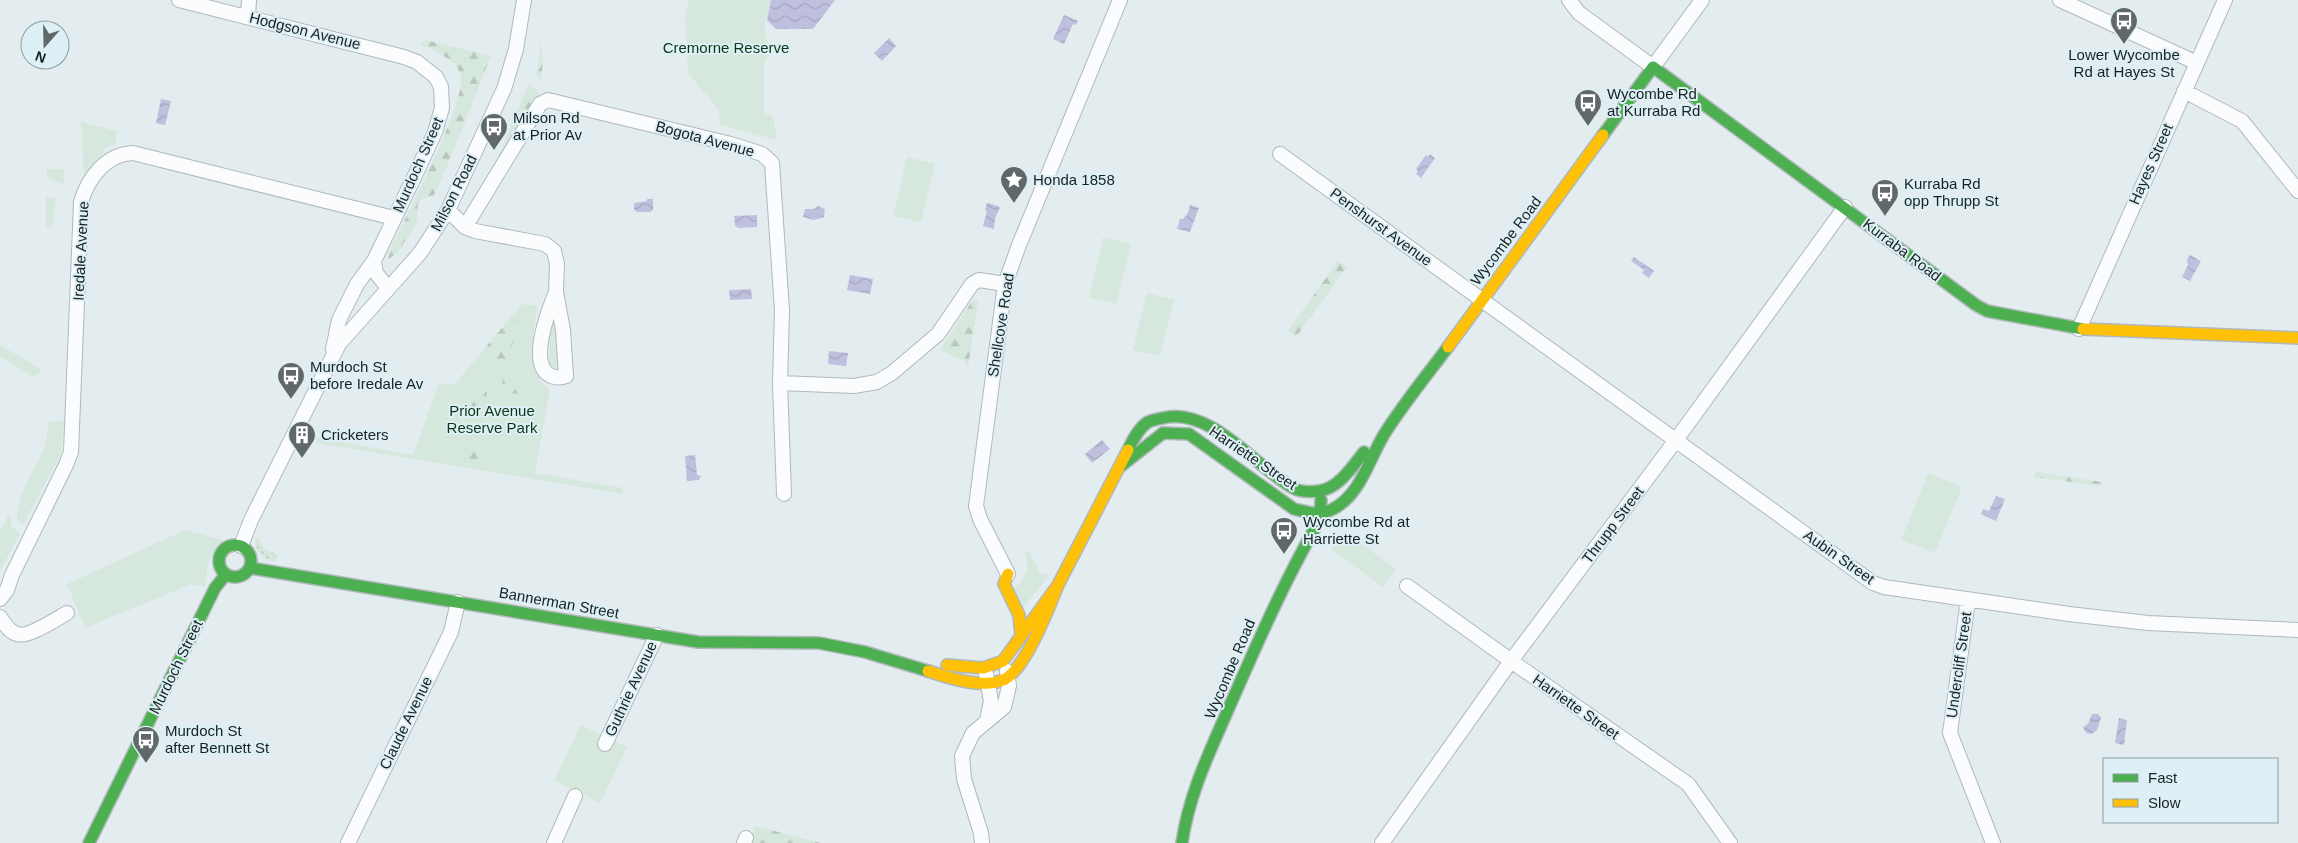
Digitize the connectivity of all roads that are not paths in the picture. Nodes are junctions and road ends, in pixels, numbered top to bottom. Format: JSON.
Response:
{"nodes":[{"id":1,"x":179,"y":0,"type":"edge"},
{"id":2,"x":249,"y":0,"type":"edge"},
{"id":3,"x":524,"y":0,"type":"edge"},
{"id":4,"x":1120,"y":0,"type":"edge"},
{"id":5,"x":1569,"y":0,"type":"edge"},
{"id":6,"x":1702,"y":0,"type":"edge"},
{"id":7,"x":2060,"y":0,"type":"edge"},
{"id":8,"x":2225,"y":0,"type":"edge"},
{"id":9,"x":248,"y":16,"type":"junction"},
{"id":10,"x":2197,"y":63,"type":"junction"},
{"id":11,"x":1653,"y":67,"type":"junction"},
{"id":12,"x":428,"y":70,"type":"joint"},
{"id":13,"x":2184,"y":91,"type":"junction"},
{"id":14,"x":1280,"y":154,"type":"dead end"},
{"id":15,"x":2298,"y":191,"type":"edge"},
{"id":16,"x":1845,"y":207,"type":"junction"},
{"id":17,"x":448,"y":210,"type":"junction"},
{"id":18,"x":394,"y":218,"type":"junction"},
{"id":19,"x":465,"y":227,"type":"junction"},
{"id":20,"x":374,"y":261,"type":"junction"},
{"id":21,"x":1005,"y":284,"type":"junction"},
{"id":22,"x":388,"y":288,"type":"junction"},
{"id":23,"x":556,"y":292,"type":"junction"},
{"id":24,"x":1482,"y":299,"type":"junction"},
{"id":25,"x":2079,"y":329,"type":"junction"},
{"id":26,"x":2298,"y":338,"type":"edge"},
{"id":27,"x":332,"y":356,"type":"junction"},
{"id":28,"x":780,"y":383,"type":"junction"},
{"id":29,"x":1384,"y":434,"type":"junction"},
{"id":30,"x":1676,"y":440,"type":"junction"},
{"id":31,"x":1121,"y":466,"type":"junction"},
{"id":32,"x":1321,"y":491,"type":"junction"},
{"id":33,"x":784,"y":494,"type":"dead end"},
{"id":34,"x":1320,"y":514,"type":"junction"},
{"id":35,"x":241,"y":546,"type":"junction"},
{"id":36,"x":250,"y":568,"type":"junction"},
{"id":37,"x":226,"y":574,"type":"junction"},
{"id":38,"x":1008,"y":574,"type":"joint"},
{"id":39,"x":1058,"y":585,"type":"junction"},
{"id":40,"x":1407,"y":586,"type":"dead end"},
{"id":41,"x":0,"y":599,"type":"edge"},
{"id":42,"x":1968,"y":600,"type":"junction"},
{"id":43,"x":458,"y":602,"type":"junction"},
{"id":44,"x":67,"y":613,"type":"dead end"},
{"id":45,"x":0,"y":617,"type":"edge"},
{"id":46,"x":2298,"y":630,"type":"edge"},
{"id":47,"x":657,"y":635,"type":"junction"},
{"id":48,"x":1021,"y":635,"type":"junction"},
{"id":49,"x":865,"y":652,"type":"junction"},
{"id":50,"x":1511,"y":661,"type":"junction"},
{"id":51,"x":995,"y":664,"type":"junction"},
{"id":52,"x":998,"y":680,"type":"junction"},
{"id":53,"x":987,"y":720,"type":"junction"},
{"id":54,"x":605,"y":744,"type":"dead end"},
{"id":55,"x":575,"y":796,"type":"dead end"},
{"id":56,"x":89,"y":843,"type":"edge"},
{"id":57,"x":348,"y":843,"type":"edge"},
{"id":58,"x":554,"y":843,"type":"edge"},
{"id":59,"x":982,"y":843,"type":"edge"},
{"id":60,"x":1182,"y":843,"type":"edge"},
{"id":61,"x":1382,"y":843,"type":"edge"},
{"id":62,"x":1730,"y":843,"type":"edge"},
{"id":63,"x":1993,"y":843,"type":"edge"}],
"edges":[{"from":1,"to":9,"type":"street","name":"Hodgson Avenue"},
{"from":2,"to":9,"type":"street"},
{"from":3,"to":17,"type":"street","name":"Milson Road"},
{"from":4,"to":21,"type":"street","name":"Shellcove Road"},
{"from":5,"to":11,"type":"street","name":"Kurraba Road"},
{"from":6,"to":11,"type":"street"},
{"from":7,"to":10,"type":"street"},
{"from":8,"to":10,"type":"street","name":"Hayes Street"},
{"from":9,"to":12,"type":"street","name":"Hodgson Avenue"},
{"from":10,"to":13,"type":"street","name":"Hayes Street"},
{"from":11,"to":16,"type":"main road","name":"Kurraba Road"},
{"from":11,"to":24,"type":"main road","name":"Wycombe Road"},
{"from":12,"to":18,"type":"street","name":"Murdoch Street"},
{"from":13,"to":15,"type":"street"},
{"from":13,"to":25,"type":"street","name":"Hayes Street"},
{"from":14,"to":24,"type":"street","name":"Penshurst Avenue"},
{"from":16,"to":25,"type":"main road","name":"Kurraba Road"},
{"from":16,"to":30,"type":"street","name":"Thrupp Street"},
{"from":17,"to":19,"type":"street"},
{"from":17,"to":22,"type":"street","name":"Milson Road"},
{"from":18,"to":20,"type":"street","name":"Murdoch Street"},
{"from":18,"to":41,"type":"street","name":"Iredale Avenue"},
{"from":19,"to":23,"type":"street"},
{"from":19,"to":28,"type":"street","name":"Bogota Avenue"},
{"from":20,"to":22,"type":"street"},
{"from":20,"to":27,"type":"street","name":"Murdoch Street"},
{"from":21,"to":28,"type":"street"},
{"from":21,"to":38,"type":"street","name":"Shellcove Road"},
{"from":22,"to":27,"type":"street","name":"Murdoch Street"},
{"from":23,"to":23,"type":"street"},
{"from":24,"to":29,"type":"main road","name":"Wycombe Road"},
{"from":24,"to":30,"type":"street","name":"Aubin Street"},
{"from":25,"to":26,"type":"main road","name":"Kurraba Road"},
{"from":27,"to":35,"type":"street","name":"Murdoch Street"},
{"from":28,"to":33,"type":"street","name":"Bogota Avenue"},
{"from":29,"to":32,"type":"main road","name":"Wycombe Road"},
{"from":29,"to":34,"type":"main road","name":"Wycombe Road"},
{"from":30,"to":42,"type":"street","name":"Aubin Street"},
{"from":30,"to":50,"type":"street","name":"Thrupp Street"},
{"from":31,"to":32,"type":"main road","name":"Harriette Street"},
{"from":31,"to":34,"type":"main road","name":"Harriette Street"},
{"from":31,"to":39,"type":"main road","name":"Harriette Street"},
{"from":32,"to":34,"type":"main road","name":"Wycombe Road"},
{"from":34,"to":60,"type":"main road","name":"Wycombe Road"},
{"from":35,"to":36,"type":"main road"},
{"from":35,"to":37,"type":"main road"},
{"from":36,"to":37,"type":"main road"},
{"from":36,"to":43,"type":"main road","name":"Bannerman Street"},
{"from":37,"to":56,"type":"main road","name":"Murdoch Street"},
{"from":38,"to":48,"type":"main road"},
{"from":39,"to":48,"type":"main road","name":"Harriette Street"},
{"from":39,"to":52,"type":"main road","name":"Harriette Street"},
{"from":40,"to":50,"type":"street","name":"Harriette Street"},
{"from":42,"to":46,"type":"street","name":"Aubin Street"},
{"from":42,"to":63,"type":"street","name":"Undercliff Street"},
{"from":43,"to":47,"type":"main road","name":"Bannerman Street"},
{"from":43,"to":57,"type":"street","name":"Claude Avenue"},
{"from":44,"to":45,"type":"street"},
{"from":47,"to":49,"type":"main road","name":"Bannerman Street"},
{"from":47,"to":54,"type":"street","name":"Guthrie Avenue"},
{"from":48,"to":51,"type":"main road","name":"Harriette Street"},
{"from":49,"to":51,"type":"main road","name":"Bannerman Street"},
{"from":49,"to":52,"type":"main road","name":"Bannerman Street"},
{"from":50,"to":61,"type":"street","name":"Thrupp Street"},
{"from":50,"to":62,"type":"street","name":"Harriette Street"},
{"from":51,"to":52,"type":"street"},
{"from":51,"to":52,"type":"street"},
{"from":52,"to":53,"type":"street"},
{"from":52,"to":53,"type":"street"},
{"from":53,"to":59,"type":"street"},
{"from":55,"to":58,"type":"street"}]}
